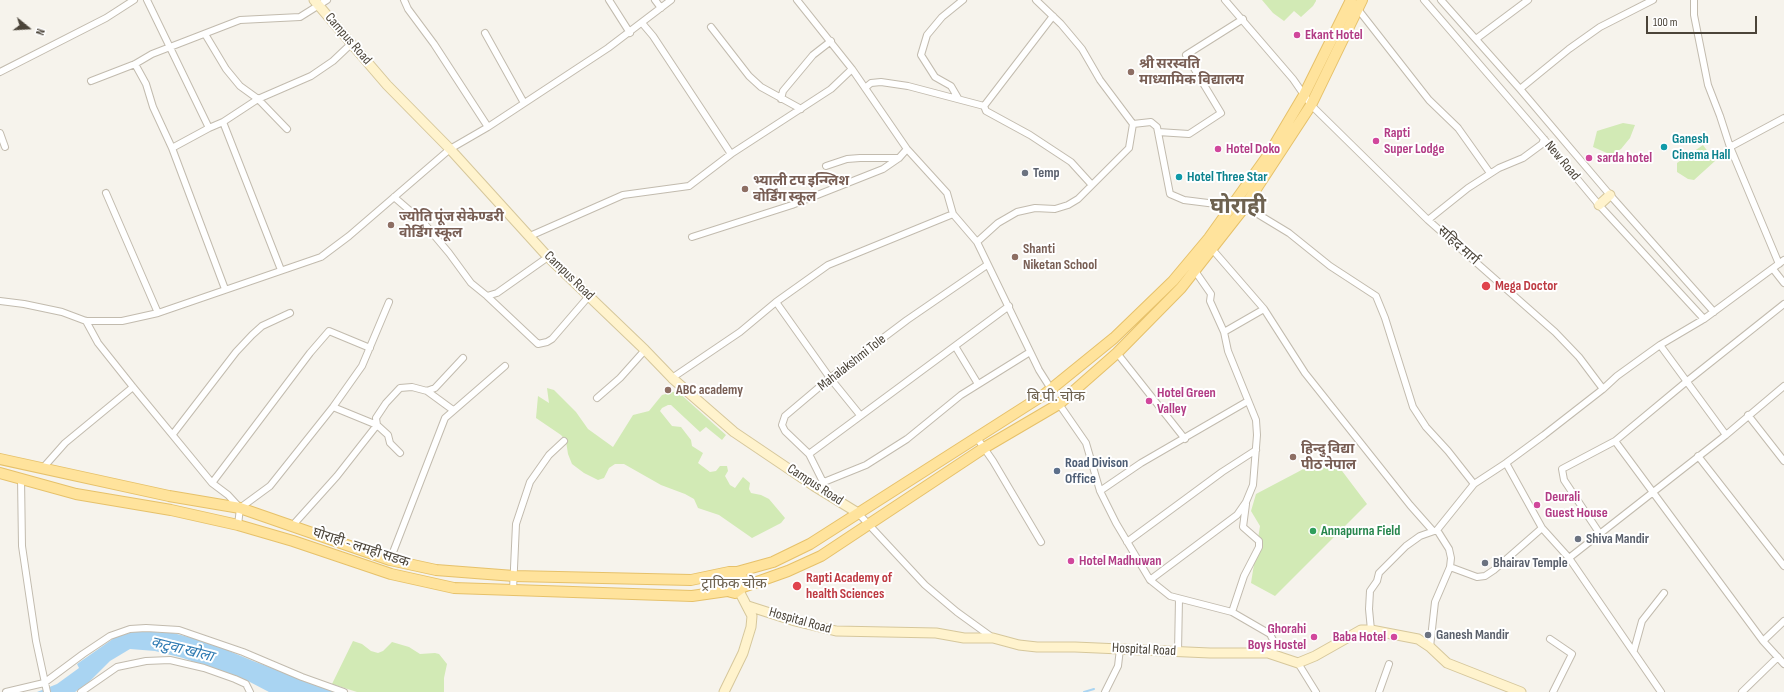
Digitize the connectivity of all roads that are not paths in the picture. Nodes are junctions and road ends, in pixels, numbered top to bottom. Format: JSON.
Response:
{"nodes":[{"id":1,"x":134,"y":0,"type":"edge"},
{"id":2,"x":147,"y":0,"type":"edge"},
{"id":3,"x":327,"y":0,"type":"edge"},
{"id":4,"x":404,"y":0,"type":"edge"},
{"id":5,"x":609,"y":0,"type":"edge"},
{"id":6,"x":655,"y":0,"type":"edge"},
{"id":7,"x":671,"y":0,"type":"edge"},
{"id":8,"x":798,"y":0,"type":"edge"},
{"id":9,"x":963,"y":0,"type":"edge"},
{"id":10,"x":1036,"y":0,"type":"edge"},
{"id":11,"x":1225,"y":0,"type":"edge"},
{"id":12,"x":1424,"y":0,"type":"edge"},
{"id":13,"x":1441,"y":0,"type":"edge"},
{"id":14,"x":1528,"y":0,"type":"edge"},
{"id":15,"x":1653,"y":0,"type":"edge"},
{"id":16,"x":1694,"y":0,"type":"edge"},
{"id":17,"x":316,"y":3,"type":"edge"},
{"id":18,"x":1357,"y":3,"type":"edge"},
{"id":19,"x":661,"y":8,"type":"junction"},
{"id":20,"x":1053,"y":16,"type":"junction"},
{"id":21,"x":1243,"y":19,"type":"junction"},
{"id":22,"x":642,"y":23,"type":"junction"},
{"id":23,"x":711,"y":26,"type":"dead end"},
{"id":24,"x":485,"y":33,"type":"dead end"},
{"id":25,"x":630,"y":33,"type":"junction"},
{"id":26,"x":205,"y":34,"type":"junction"},
{"id":27,"x":1476,"y":39,"type":"junction"},
{"id":28,"x":830,"y":41,"type":"junction"},
{"id":29,"x":352,"y":43,"type":"junction"},
{"id":30,"x":170,"y":48,"type":"junction"},
{"id":31,"x":135,"y":64,"type":"junction"},
{"id":32,"x":852,"y":70,"type":"junction"},
{"id":33,"x":0,"y":72,"type":"edge"},
{"id":34,"x":91,"y":81,"type":"dead end"},
{"id":35,"x":865,"y":88,"type":"junction"},
{"id":36,"x":1520,"y":89,"type":"junction"},
{"id":37,"x":1304,"y":95,"type":"junction"},
{"id":38,"x":958,"y":98,"type":"junction"},
{"id":39,"x":258,"y":99,"type":"junction"},
{"id":40,"x":781,"y":99,"type":"junction"},
{"id":41,"x":524,"y":103,"type":"junction"},
{"id":42,"x":1311,"y":105,"type":"junction"},
{"id":43,"x":984,"y":106,"type":"junction"},
{"id":44,"x":801,"y":109,"type":"junction"},
{"id":45,"x":1784,"y":118,"type":"edge"},
{"id":46,"x":223,"y":122,"type":"junction"},
{"id":47,"x":1133,"y":124,"type":"junction"},
{"id":48,"x":488,"y":127,"type":"junction"},
{"id":49,"x":209,"y":128,"type":"junction"},
{"id":50,"x":287,"y":129,"type":"dead end"},
{"id":51,"x":1158,"y":132,"type":"junction"},
{"id":52,"x":0,"y":133,"type":"edge"},
{"id":53,"x":1544,"y":139,"type":"junction"},
{"id":54,"x":1730,"y":146,"type":"junction"},
{"id":55,"x":5,"y":147,"type":"dead end"},
{"id":56,"x":172,"y":148,"type":"junction"},
{"id":57,"x":450,"y":149,"type":"junction"},
{"id":58,"x":907,"y":149,"type":"junction"},
{"id":59,"x":731,"y":154,"type":"junction"},
{"id":60,"x":899,"y":158,"type":"junction"},
{"id":61,"x":826,"y":166,"type":"dead end"},
{"id":62,"x":1490,"y":173,"type":"junction"},
{"id":63,"x":1091,"y":184,"type":"junction"},
{"id":64,"x":106,"y":193,"type":"dead end"},
{"id":65,"x":1610,"y":195,"type":"junction"},
{"id":66,"x":394,"y":197,"type":"junction"},
{"id":67,"x":1232,"y":205,"type":"junction"},
{"id":68,"x":1599,"y":205,"type":"junction"},
{"id":69,"x":1243,"y":209,"type":"junction"},
{"id":70,"x":954,"y":214,"type":"junction"},
{"id":71,"x":1428,"y":220,"type":"junction"},
{"id":72,"x":530,"y":236,"type":"junction"},
{"id":73,"x":692,"y":238,"type":"dead end"},
{"id":74,"x":977,"y":242,"type":"junction"},
{"id":75,"x":1212,"y":249,"type":"junction"},
{"id":76,"x":548,"y":257,"type":"junction"},
{"id":77,"x":1781,"y":262,"type":"edge"},
{"id":78,"x":987,"y":265,"type":"junction"},
{"id":79,"x":1773,"y":269,"type":"junction"},
{"id":80,"x":281,"y":270,"type":"junction"},
{"id":81,"x":1195,"y":271,"type":"junction"},
{"id":82,"x":1784,"y":283,"type":"edge"},
{"id":83,"x":225,"y":289,"type":"junction"},
{"id":84,"x":0,"y":294,"type":"edge"},
{"id":85,"x":487,"y":296,"type":"junction"},
{"id":86,"x":589,"y":296,"type":"junction"},
{"id":87,"x":1,"y":301,"type":"edge"},
{"id":88,"x":389,"y":302,"type":"dead end"},
{"id":89,"x":776,"y":302,"type":"junction"},
{"id":90,"x":1784,"y":304,"type":"edge"},
{"id":91,"x":1009,"y":306,"type":"junction"},
{"id":92,"x":1264,"y":309,"type":"junction"},
{"id":93,"x":1714,"y":312,"type":"junction"},
{"id":94,"x":158,"y":313,"type":"junction"},
{"id":95,"x":290,"y":313,"type":"dead end"},
{"id":96,"x":1704,"y":319,"type":"junction"},
{"id":97,"x":86,"y":321,"type":"junction"},
{"id":98,"x":1224,"y":332,"type":"junction"},
{"id":99,"x":1660,"y":345,"type":"junction"},
{"id":100,"x":954,"y":346,"type":"junction"},
{"id":101,"x":370,"y":348,"type":"junction"},
{"id":102,"x":645,"y":350,"type":"junction"},
{"id":103,"x":1030,"y":352,"type":"junction"},
{"id":104,"x":1117,"y":353,"type":"junction"},
{"id":105,"x":463,"y":358,"type":"dead end"},
{"id":106,"x":505,"y":366,"type":"dead end"},
{"id":107,"x":672,"y":378,"type":"junction"},
{"id":108,"x":830,"y":378,"type":"junction"},
{"id":109,"x":1686,"y":382,"type":"junction"},
{"id":110,"x":978,"y":384,"type":"junction"},
{"id":111,"x":1784,"y":386,"type":"edge"},
{"id":112,"x":133,"y":387,"type":"junction"},
{"id":113,"x":1050,"y":389,"type":"junction"},
{"id":114,"x":1603,"y":389,"type":"junction"},
{"id":115,"x":427,"y":391,"type":"junction"},
{"id":116,"x":597,"y":398,"type":"dead end"},
{"id":117,"x":1248,"y":401,"type":"junction"},
{"id":118,"x":1059,"y":403,"type":"junction"},
{"id":119,"x":333,"y":407,"type":"junction"},
{"id":120,"x":453,"y":410,"type":"junction"},
{"id":121,"x":860,"y":415,"type":"junction"},
{"id":122,"x":1748,"y":415,"type":"junction"},
{"id":123,"x":377,"y":425,"type":"junction"},
{"id":124,"x":172,"y":434,"type":"junction"},
{"id":125,"x":1726,"y":435,"type":"junction"},
{"id":126,"x":977,"y":438,"type":"junction"},
{"id":127,"x":1185,"y":439,"type":"junction"},
{"id":128,"x":564,"y":441,"type":"dead end"},
{"id":129,"x":1615,"y":441,"type":"junction"},
{"id":130,"x":984,"y":448,"type":"junction"},
{"id":131,"x":1256,"y":450,"type":"junction"},
{"id":132,"x":400,"y":453,"type":"dead end"},
{"id":133,"x":809,"y":454,"type":"junction"},
{"id":134,"x":1698,"y":456,"type":"junction"},
{"id":135,"x":0,"y":459,"type":"edge"},
{"id":136,"x":1784,"y":461,"type":"edge"},
{"id":137,"x":1506,"y":463,"type":"junction"},
{"id":138,"x":42,"y":469,"type":"junction"},
{"id":139,"x":0,"y":473,"type":"edge"},
{"id":140,"x":21,"y":478,"type":"junction"},
{"id":141,"x":212,"y":483,"type":"junction"},
{"id":142,"x":819,"y":484,"type":"junction"},
{"id":143,"x":1474,"y":484,"type":"junction"},
{"id":144,"x":1100,"y":491,"type":"junction"},
{"id":145,"x":1653,"y":492,"type":"junction"},
{"id":146,"x":1246,"y":502,"type":"junction"},
{"id":147,"x":240,"y":508,"type":"junction"},
{"id":148,"x":858,"y":513,"type":"junction"},
{"id":149,"x":238,"y":525,"type":"junction"},
{"id":150,"x":293,"y":525,"type":"junction"},
{"id":151,"x":868,"y":525,"type":"junction"},
{"id":152,"x":1542,"y":528,"type":"junction"},
{"id":153,"x":1435,"y":530,"type":"junction"},
{"id":154,"x":1600,"y":534,"type":"junction"},
{"id":155,"x":1041,"y":542,"type":"dead end"},
{"id":156,"x":1128,"y":542,"type":"junction"},
{"id":157,"x":1570,"y":558,"type":"junction"},
{"id":158,"x":390,"y":560,"type":"junction"},
{"id":159,"x":1784,"y":566,"type":"edge"},
{"id":160,"x":1450,"y":567,"type":"junction"},
{"id":161,"x":733,"y":572,"type":"junction"},
{"id":162,"x":514,"y":576,"type":"junction"},
{"id":163,"x":1150,"y":580,"type":"junction"},
{"id":164,"x":741,"y":589,"type":"junction"},
{"id":165,"x":513,"y":590,"type":"junction"},
{"id":166,"x":727,"y":590,"type":"junction"},
{"id":167,"x":1664,"y":593,"type":"dead end"},
{"id":168,"x":1179,"y":599,"type":"junction"},
{"id":169,"x":748,"y":606,"type":"junction"},
{"id":170,"x":1232,"y":612,"type":"junction"},
{"id":171,"x":1784,"y":621,"type":"edge"},
{"id":172,"x":1371,"y":630,"type":"junction"},
{"id":173,"x":993,"y":638,"type":"junction"},
{"id":174,"x":1550,"y":639,"type":"dead end"},
{"id":175,"x":1763,"y":641,"type":"junction"},
{"id":176,"x":1430,"y":647,"type":"junction"},
{"id":177,"x":1120,"y":649,"type":"junction"},
{"id":178,"x":1634,"y":650,"type":"junction"},
{"id":179,"x":1178,"y":652,"type":"junction"},
{"id":180,"x":1268,"y":653,"type":"junction"},
{"id":181,"x":1778,"y":657,"type":"junction"},
{"id":182,"x":1298,"y":663,"type":"junction"},
{"id":183,"x":1389,"y":664,"type":"dead end"},
{"id":184,"x":1784,"y":664,"type":"edge"},
{"id":185,"x":44,"y":684,"type":"junction"},
{"id":186,"x":725,"y":690,"type":"edge"},
{"id":187,"x":6,"y":692,"type":"edge"},
{"id":188,"x":47,"y":692,"type":"edge"},
{"id":189,"x":81,"y":692,"type":"edge"},
{"id":190,"x":250,"y":692,"type":"edge"},
{"id":191,"x":344,"y":692,"type":"edge"},
{"id":192,"x":1105,"y":692,"type":"edge"},
{"id":193,"x":1316,"y":692,"type":"edge"},
{"id":194,"x":1379,"y":692,"type":"edge"},
{"id":195,"x":1521,"y":692,"type":"edge"},
{"id":196,"x":1553,"y":692,"type":"edge"},
{"id":197,"x":1661,"y":692,"type":"edge"},
{"id":198,"x":1742,"y":692,"type":"edge"}],
"edges":[{"from":1,"to":33,"type":"street"},
{"from":2,"to":30,"type":"street"},
{"from":3,"to":17,"type":"street"},
{"from":4,"to":48,"type":"street"},
{"from":5,"to":25,"type":"street"},
{"from":6,"to":19,"type":"street"},
{"from":7,"to":19,"type":"street"},
{"from":8,"to":28,"type":"street"},
{"from":9,"to":38,"type":"street"},
{"from":10,"to":20,"type":"street"},
{"from":11,"to":21,"type":"street","name":"सहिद मार्ग"},
{"from":12,"to":53,"type":"street","name":"New Road"},
{"from":13,"to":27,"type":"street","name":"New Road"},
{"from":14,"to":27,"type":"street"},
{"from":15,"to":36,"type":"street"},
{"from":16,"to":54,"type":"street"},
{"from":17,"to":26,"type":"street"},
{"from":17,"to":29,"type":"street","name":"Campus Road"},
{"from":18,"to":37,"type":"main road","name":"घोराही - लमही सडक"},
{"from":18,"to":42,"type":"main road"},
{"from":18,"to":62,"type":"street"},
{"from":19,"to":22,"type":"street"},
{"from":20,"to":43,"type":"street"},
{"from":20,"to":47,"type":"street"},
{"from":21,"to":37,"type":"street","name":"सहिद मार्ग"},
{"from":21,"to":51,"type":"street"},
{"from":22,"to":25,"type":"street"},
{"from":22,"to":59,"type":"street"},
{"from":23,"to":40,"type":"street"},
{"from":24,"to":41,"type":"street"},
{"from":25,"to":41,"type":"street"},
{"from":26,"to":30,"type":"street"},
{"from":26,"to":39,"type":"street"},
{"from":27,"to":36,"type":"street","name":"New Road"},
{"from":28,"to":32,"type":"street"},
{"from":28,"to":40,"type":"street"},
{"from":29,"to":39,"type":"street"},
{"from":29,"to":57,"type":"street","name":"Campus Road"},
{"from":30,"to":31,"type":"street"},
{"from":30,"to":49,"type":"street"},
{"from":31,"to":34,"type":"street"},
{"from":31,"to":56,"type":"street"},
{"from":32,"to":35,"type":"street"},
{"from":32,"to":44,"type":"street"},
{"from":35,"to":38,"type":"street"},
{"from":35,"to":58,"type":"street"},
{"from":36,"to":65,"type":"street","name":"New Road"},
{"from":37,"to":42,"type":"street","name":"सहिद मार्ग"},
{"from":37,"to":67,"type":"main road","name":"घोराही - लमही सडक"},
{"from":38,"to":43,"type":"street"},
{"from":39,"to":46,"type":"street"},
{"from":39,"to":50,"type":"street"},
{"from":40,"to":44,"type":"street"},
{"from":41,"to":48,"type":"street"},
{"from":42,"to":69,"type":"main road"},
{"from":42,"to":71,"type":"street","name":"सहिद मार्ग"},
{"from":43,"to":63,"type":"street"},
{"from":44,"to":59,"type":"street"},
{"from":45,"to":54,"type":"street"},
{"from":46,"to":49,"type":"street"},
{"from":46,"to":80,"type":"street"},
{"from":47,"to":51,"type":"street"},
{"from":47,"to":63,"type":"street"},
{"from":48,"to":57,"type":"street"},
{"from":49,"to":56,"type":"street"},
{"from":51,"to":67,"type":"street"},
{"from":52,"to":55,"type":"street"},
{"from":53,"to":62,"type":"street"},
{"from":53,"to":68,"type":"street","name":"New Road"},
{"from":54,"to":77,"type":"street"},
{"from":56,"to":83,"type":"street"},
{"from":57,"to":66,"type":"street"},
{"from":57,"to":72,"type":"street","name":"Campus Road"},
{"from":58,"to":60,"type":"street"},
{"from":58,"to":70,"type":"street"},
{"from":59,"to":72,"type":"street"},
{"from":60,"to":61,"type":"street"},
{"from":60,"to":73,"type":"street"},
{"from":62,"to":71,"type":"street"},
{"from":63,"to":74,"type":"street"},
{"from":64,"to":94,"type":"street"},
{"from":65,"to":68,"type":"street"},
{"from":65,"to":93,"type":"street","name":"New Road"},
{"from":66,"to":80,"type":"street"},
{"from":66,"to":85,"type":"street"},
{"from":67,"to":69,"type":"main road"},
{"from":67,"to":113,"type":"main road","name":"घोराही - लमही सडक"},
{"from":68,"to":96,"type":"street","name":"New Road"},
{"from":69,"to":75,"type":"main road"},
{"from":69,"to":143,"type":"street"},
{"from":70,"to":74,"type":"street"},
{"from":70,"to":89,"type":"street"},
{"from":71,"to":114,"type":"street","name":"सहिद मार्ग"},
{"from":72,"to":76,"type":"street","name":"Campus Road"},
{"from":74,"to":78,"type":"street"},
{"from":75,"to":81,"type":"main road"},
{"from":75,"to":92,"type":"street"},
{"from":76,"to":85,"type":"street"},
{"from":76,"to":86,"type":"street","name":"Campus Road"},
{"from":77,"to":79,"type":"street"},
{"from":78,"to":91,"type":"street"},
{"from":78,"to":108,"type":"street","name":"Mahalakshmi Tole"},
{"from":79,"to":82,"type":"street"},
{"from":79,"to":93,"type":"street"},
{"from":80,"to":83,"type":"street"},
{"from":81,"to":98,"type":"street"},
{"from":81,"to":104,"type":"main road"},
{"from":83,"to":94,"type":"street"},
{"from":84,"to":87,"type":"street"},
{"from":85,"to":86,"type":"street"},
{"from":86,"to":102,"type":"street","name":"Campus Road"},
{"from":87,"to":97,"type":"street"},
{"from":88,"to":101,"type":"street"},
{"from":89,"to":107,"type":"street"},
{"from":89,"to":108,"type":"street"},
{"from":90,"to":109,"type":"street"},
{"from":91,"to":100,"type":"street"},
{"from":91,"to":103,"type":"street"},
{"from":92,"to":98,"type":"street"},
{"from":92,"to":153,"type":"street"},
{"from":93,"to":96,"type":"street"},
{"from":94,"to":97,"type":"street"},
{"from":95,"to":124,"type":"street"},
{"from":96,"to":99,"type":"street"},
{"from":97,"to":112,"type":"street"},
{"from":98,"to":117,"type":"street"},
{"from":99,"to":109,"type":"street"},
{"from":99,"to":114,"type":"street"},
{"from":100,"to":110,"type":"street"},
{"from":100,"to":121,"type":"street"},
{"from":101,"to":119,"type":"street"},
{"from":101,"to":141,"type":"street"},
{"from":102,"to":107,"type":"street","name":"Campus Road"},
{"from":102,"to":116,"type":"street"},
{"from":103,"to":110,"type":"street"},
{"from":103,"to":113,"type":"street"},
{"from":104,"to":118,"type":"main road"},
{"from":104,"to":127,"type":"street"},
{"from":105,"to":115,"type":"street"},
{"from":106,"to":120,"type":"street"},
{"from":107,"to":142,"type":"street","name":"Campus Road"},
{"from":108,"to":121,"type":"street"},
{"from":108,"to":133,"type":"street","name":"Mahalakshmi Tole"},
{"from":109,"to":125,"type":"street"},
{"from":109,"to":129,"type":"street"},
{"from":110,"to":142,"type":"street"},
{"from":111,"to":122,"type":"street"},
{"from":112,"to":124,"type":"street"},
{"from":112,"to":138,"type":"street"},
{"from":113,"to":118,"type":"main road"},
{"from":113,"to":118,"type":"main road"},
{"from":113,"to":126,"type":"main road","name":"घोराही - लमही सडक"},
{"from":114,"to":137,"type":"street"},
{"from":115,"to":120,"type":"street"},
{"from":115,"to":123,"type":"street"},
{"from":117,"to":127,"type":"street"},
{"from":117,"to":131,"type":"street"},
{"from":118,"to":130,"type":"main road"},
{"from":118,"to":144,"type":"street"},
{"from":119,"to":123,"type":"street"},
{"from":119,"to":147,"type":"street"},
{"from":120,"to":158,"type":"street"},
{"from":121,"to":133,"type":"street"},
{"from":122,"to":125,"type":"street"},
{"from":122,"to":136,"type":"street"},
{"from":123,"to":132,"type":"street"},
{"from":123,"to":150,"type":"street"},
{"from":124,"to":141,"type":"street"},
{"from":125,"to":134,"type":"street"},
{"from":126,"to":130,"type":"street"},
{"from":126,"to":148,"type":"main road","name":"घोराही - लमही सडक"},
{"from":127,"to":144,"type":"street"},
{"from":128,"to":162,"type":"street"},
{"from":129,"to":145,"type":"street"},
{"from":129,"to":154,"type":"street"},
{"from":130,"to":151,"type":"main road"},
{"from":130,"to":155,"type":"street"},
{"from":131,"to":146,"type":"street"},
{"from":131,"to":156,"type":"street"},
{"from":133,"to":142,"type":"street","name":"Mahalakshmi Tole"},
{"from":134,"to":145,"type":"street"},
{"from":134,"to":159,"type":"street"},
{"from":135,"to":138,"type":"main road","name":"घोराही - लमही सडक"},
{"from":137,"to":143,"type":"street"},
{"from":137,"to":152,"type":"street"},
{"from":138,"to":147,"type":"main road","name":"घोराही - लमही सडक"},
{"from":139,"to":140,"type":"main road","name":"घोराही - लमही सडक"},
{"from":140,"to":149,"type":"main road","name":"घोराही - लमही सडक"},
{"from":140,"to":185,"type":"street"},
{"from":141,"to":147,"type":"street"},
{"from":142,"to":148,"type":"street","name":"Campus Road"},
{"from":143,"to":153,"type":"street"},
{"from":144,"to":156,"type":"street"},
{"from":145,"to":154,"type":"street"},
{"from":145,"to":175,"type":"street"},
{"from":146,"to":163,"type":"street"},
{"from":146,"to":170,"type":"street"},
{"from":147,"to":149,"type":"street"},
{"from":147,"to":150,"type":"main road","name":"घोराही - लमही सडक"},
{"from":148,"to":151,"type":"street"},
{"from":148,"to":161,"type":"main road","name":"घोराही - लमही सडक"},
{"from":149,"to":165,"type":"main road","name":"घोराही - लमही सडक"},
{"from":150,"to":158,"type":"main road","name":"घोराही - लमही सडक"},
{"from":151,"to":164,"type":"main road"},
{"from":151,"to":173,"type":"street"},
{"from":152,"to":157,"type":"street"},
{"from":152,"to":160,"type":"street"},
{"from":153,"to":160,"type":"street"},
{"from":153,"to":172,"type":"street"},
{"from":154,"to":157,"type":"street"},
{"from":156,"to":163,"type":"street"},
{"from":157,"to":178,"type":"street"},
{"from":158,"to":162,"type":"main road","name":"घोराही - लमही सडक"},
{"from":160,"to":176,"type":"street"},
{"from":161,"to":162,"type":"main road","name":"घोराही - लमही सडक"},
{"from":161,"to":164,"type":"main road"},
{"from":161,"to":166,"type":"main road"},
{"from":162,"to":165,"type":"street"},
{"from":163,"to":168,"type":"street"},
{"from":164,"to":166,"type":"main road"},
{"from":164,"to":169,"type":"street"},
{"from":165,"to":166,"type":"main road","name":"घोराही - लमही सडक"},
{"from":167,"to":178,"type":"street"},
{"from":168,"to":170,"type":"street"},
{"from":168,"to":179,"type":"street"},
{"from":169,"to":173,"type":"street","name":"Hospital Road"},
{"from":169,"to":186,"type":"street"},
{"from":170,"to":180,"type":"street"},
{"from":171,"to":175,"type":"street"},
{"from":172,"to":176,"type":"street"},
{"from":172,"to":182,"type":"street"},
{"from":173,"to":177,"type":"street","name":"Hospital Road"},
{"from":174,"to":196,"type":"street"},
{"from":175,"to":181,"type":"street"},
{"from":176,"to":195,"type":"street"},
{"from":177,"to":179,"type":"street","name":"Hospital Road"},
{"from":177,"to":192,"type":"street"},
{"from":178,"to":197,"type":"street"},
{"from":179,"to":180,"type":"street","name":"Hospital Road"},
{"from":180,"to":182,"type":"street","name":"Hospital Road"},
{"from":181,"to":184,"type":"street"},
{"from":181,"to":198,"type":"street"},
{"from":182,"to":193,"type":"street"},
{"from":183,"to":194,"type":"street"},
{"from":185,"to":187,"type":"street"},
{"from":185,"to":188,"type":"street"},
{"from":185,"to":191,"type":"street"},
{"from":189,"to":190,"type":"street"}]}
